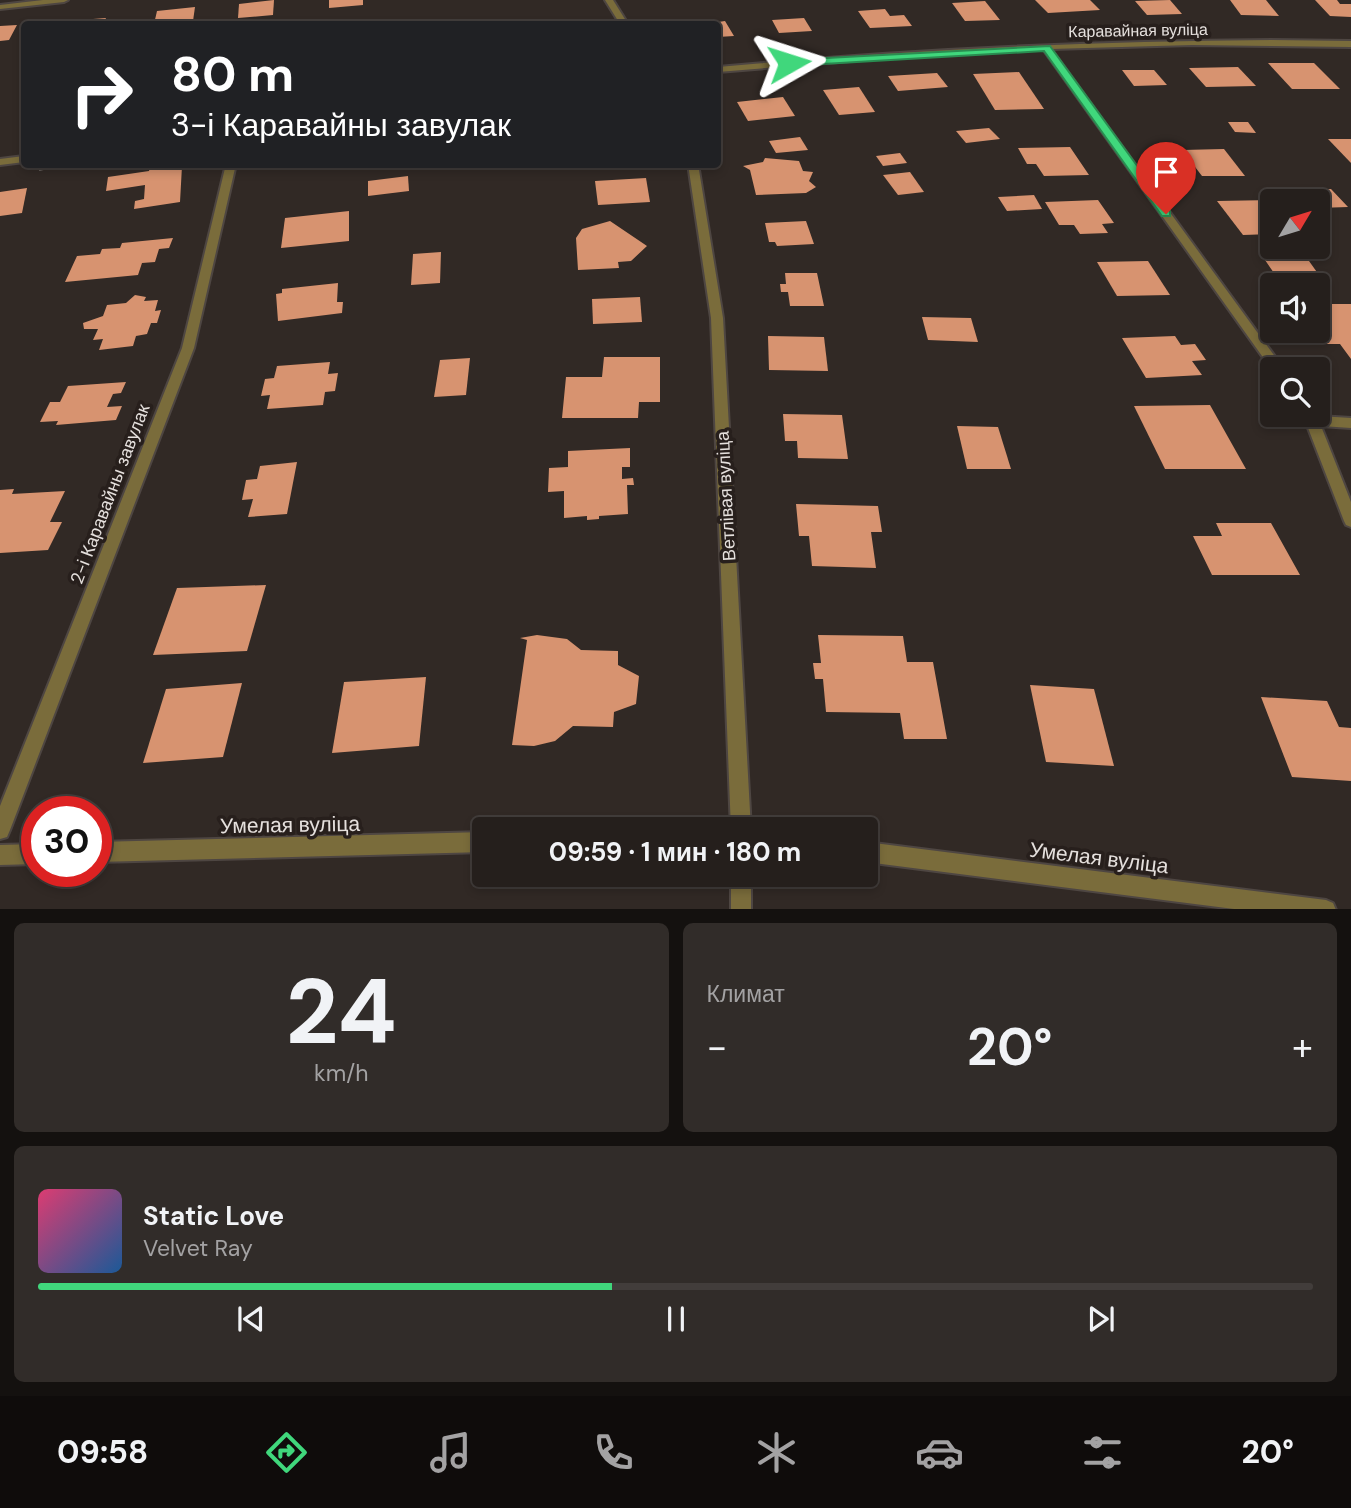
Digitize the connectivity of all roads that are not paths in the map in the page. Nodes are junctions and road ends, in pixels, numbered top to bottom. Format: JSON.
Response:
{"nodes":[{"id":1,"x":64,"y":0,"type":"edge"},
{"id":2,"x":609,"y":0,"type":"edge"},
{"id":3,"x":0,"y":7,"type":"edge"},
{"id":4,"x":622,"y":21,"type":"edge"},
{"id":5,"x":1351,"y":44,"type":"edge"},
{"id":6,"x":1047,"y":48,"type":"junction"},
{"id":7,"x":721,"y":71,"type":"edge"},
{"id":8,"x":21,"y":159,"type":"edge"},
{"id":9,"x":0,"y":162,"type":"edge"},
{"id":10,"x":230,"y":168,"type":"edge"},
{"id":11,"x":694,"y":168,"type":"edge"},
{"id":12,"x":1269,"y":357,"type":"edge"},
{"id":13,"x":1330,"y":420,"type":"edge"},
{"id":14,"x":1351,"y":423,"type":"edge"},
{"id":15,"x":1315,"y":427,"type":"edge"},
{"id":16,"x":1351,"y":521,"type":"edge"},
{"id":17,"x":740,"y":817,"type":"edge"},
{"id":18,"x":0,"y":830,"type":"edge"},
{"id":19,"x":472,"y":842,"type":"edge"},
{"id":20,"x":112,"y":852,"type":"edge"},
{"id":21,"x":878,"y":853,"type":"edge"},
{"id":22,"x":21,"y":854,"type":"edge"},
{"id":23,"x":0,"y":855,"type":"edge"},
{"id":24,"x":741,"y":887,"type":"edge"},
{"id":25,"x":741,"y":909,"type":"edge"},
{"id":26,"x":1326,"y":909,"type":"edge"}],
"edges":[{"from":1,"to":3,"type":"street"},
{"from":2,"to":4,"type":"street"},
{"from":5,"to":6,"type":"street","name":"Каравайная вуліца"},
{"from":6,"to":7,"type":"street","name":"Каравайная вуліца"},
{"from":6,"to":12,"type":"street"},
{"from":8,"to":9,"type":"street"},
{"from":10,"to":18,"type":"street","name":"2-і Каравайны завулак"},
{"from":11,"to":17,"type":"street","name":"Ветлівая вуліца"},
{"from":13,"to":14,"type":"street"},
{"from":15,"to":16,"type":"street"},
{"from":19,"to":20,"type":"street","name":"Умелая вуліца"},
{"from":21,"to":26,"type":"street","name":"Умелая вуліца"},
{"from":22,"to":23,"type":"street"},
{"from":24,"to":25,"type":"street"}]}
